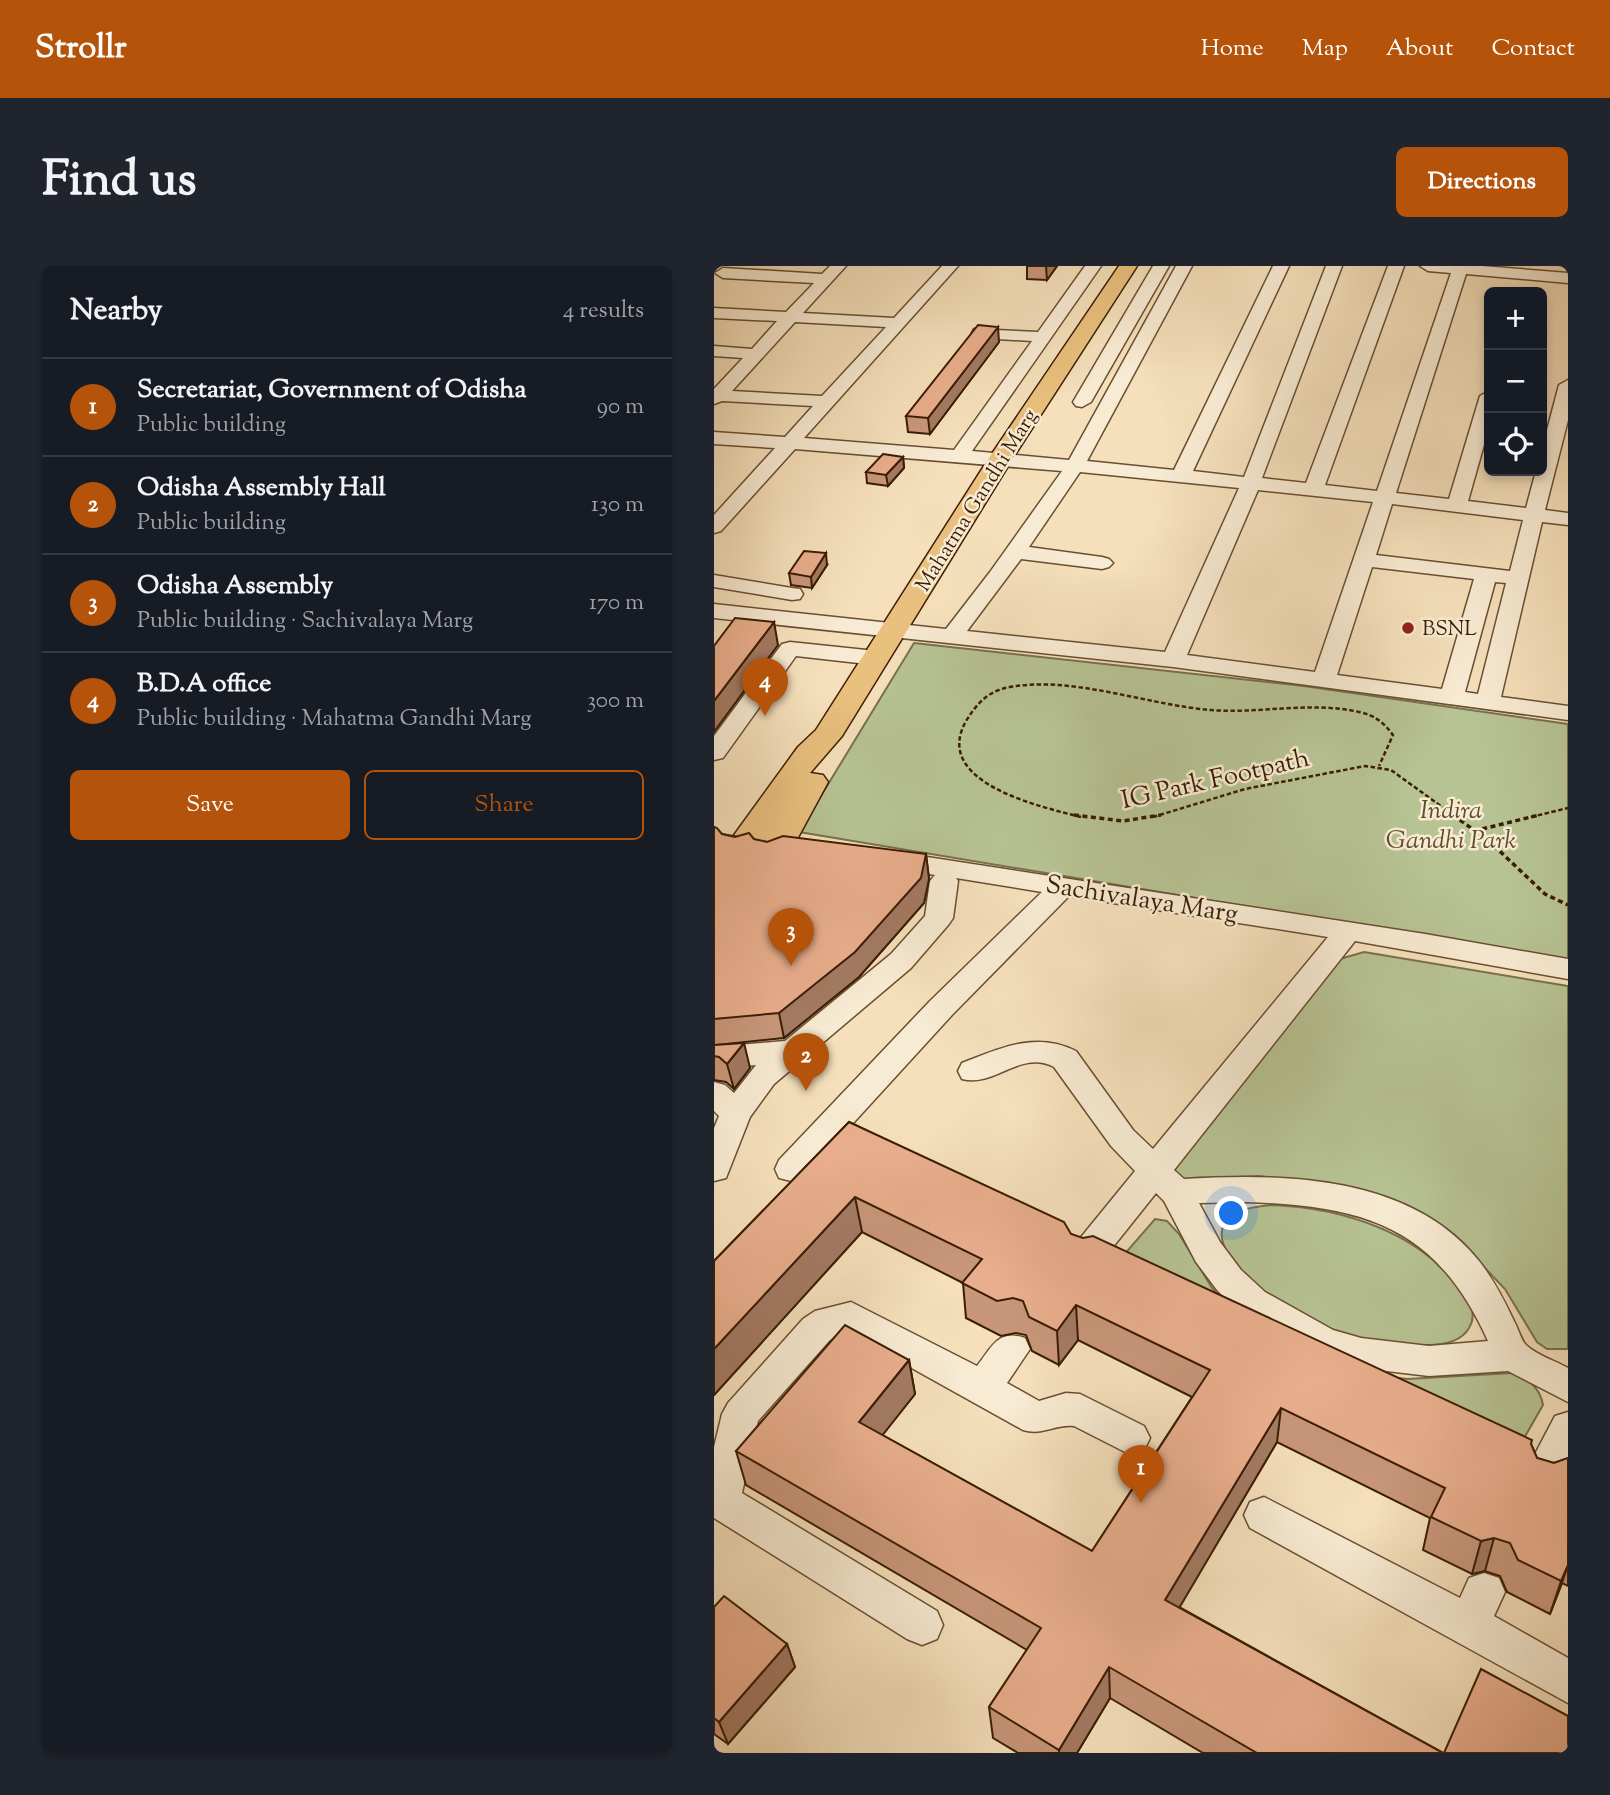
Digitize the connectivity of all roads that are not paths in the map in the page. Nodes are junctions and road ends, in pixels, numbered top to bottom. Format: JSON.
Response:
{"nodes":[{"id":1,"x":838,"y":266,"type":"edge"},
{"id":2,"x":950,"y":266,"type":"edge"},
{"id":3,"x":1093,"y":266,"type":"edge"},
{"id":4,"x":1128,"y":266,"type":"edge"},
{"id":5,"x":1161,"y":266,"type":"edge"},
{"id":6,"x":1185,"y":266,"type":"edge"},
{"id":7,"x":1281,"y":266,"type":"edge"},
{"id":8,"x":1334,"y":266,"type":"edge"},
{"id":9,"x":1396,"y":266,"type":"edge"},
{"id":10,"x":1429,"y":266,"type":"edge"},
{"id":11,"x":1460,"y":268,"type":"edge"},
{"id":12,"x":777,"y":271,"type":"edge"},
{"id":13,"x":722,"y":273,"type":"edge"},
{"id":14,"x":1525,"y":274,"type":"junction"},
{"id":15,"x":1568,"y":278,"type":"edge"},
{"id":16,"x":825,"y":279,"type":"junction"},
{"id":17,"x":1521,"y":287,"type":"edge"},
{"id":18,"x":714,"y":313,"type":"edge"},
{"id":19,"x":737,"y":314,"type":"junction"},
{"id":20,"x":791,"y":317,"type":"junction"},
{"id":21,"x":898,"y":323,"type":"junction"},
{"id":22,"x":980,"y":333,"type":"edge"},
{"id":23,"x":1042,"y":337,"type":"junction"},
{"id":24,"x":714,"y":351,"type":"edge"},
{"id":25,"x":756,"y":354,"type":"junction"},
{"id":26,"x":1568,"y":385,"type":"edge"},
{"id":27,"x":716,"y":397,"type":"edge"},
{"id":28,"x":828,"y":402,"type":"junction"},
{"id":29,"x":1082,"y":402,"type":"dead end"},
{"id":30,"x":1484,"y":413,"type":"edge"},
{"id":31,"x":714,"y":438,"type":"edge"},
{"id":32,"x":792,"y":443,"type":"junction"},
{"id":33,"x":960,"y":455,"type":"junction"},
{"id":34,"x":1001,"y":458,"type":"junction"},
{"id":35,"x":1074,"y":466,"type":"junction"},
{"id":36,"x":1181,"y":476,"type":"junction"},
{"id":37,"x":1251,"y":483,"type":"junction"},
{"id":38,"x":1313,"y":490,"type":"junction"},
{"id":39,"x":1385,"y":497,"type":"junction"},
{"id":40,"x":1457,"y":506,"type":"junction"},
{"id":41,"x":1534,"y":515,"type":"junction"},
{"id":42,"x":1568,"y":519,"type":"edge"},
{"id":43,"x":714,"y":527,"type":"edge"},
{"id":44,"x":1015,"y":552,"type":"junction"},
{"id":45,"x":1364,"y":560,"type":"junction"},
{"id":46,"x":1101,"y":563,"type":"dead end"},
{"id":47,"x":1486,"y":575,"type":"junction"},
{"id":48,"x":1519,"y":578,"type":"junction"},
{"id":49,"x":714,"y":581,"type":"edge"},
{"id":50,"x":792,"y":594,"type":"dead end"},
{"id":51,"x":714,"y":611,"type":"edge"},
{"id":52,"x":714,"y":618,"type":"edge"},
{"id":53,"x":886,"y":630,"type":"junction"},
{"id":54,"x":951,"y":637,"type":"junction"},
{"id":55,"x":876,"y":658,"type":"junction"},
{"id":56,"x":1173,"y":660,"type":"junction"},
{"id":57,"x":1324,"y":679,"type":"junction"},
{"id":58,"x":1452,"y":696,"type":"junction"},
{"id":59,"x":1488,"y":701,"type":"junction"},
{"id":60,"x":1568,"y":713,"type":"edge"},
{"id":61,"x":714,"y":753,"type":"edge"},
{"id":62,"x":759,"y":846,"type":"edge"},
{"id":63,"x":944,"y":881,"type":"junction"},
{"id":64,"x":1058,"y":891,"type":"junction"},
{"id":65,"x":1342,"y":939,"type":"junction"},
{"id":66,"x":1568,"y":969,"type":"edge"},
{"id":67,"x":1568,"y":978,"type":"edge"},
{"id":68,"x":793,"y":1051,"type":"junction"},
{"id":69,"x":714,"y":1058,"type":"edge"},
{"id":70,"x":973,"y":1071,"type":"dead end"},
{"id":71,"x":725,"y":1103,"type":"edge"},
{"id":72,"x":714,"y":1169,"type":"edge"},
{"id":73,"x":791,"y":1169,"type":"dead end"},
{"id":74,"x":1166,"y":1181,"type":"junction"},
{"id":75,"x":1085,"y":1257,"type":"edge"},
{"id":76,"x":1012,"y":1349,"type":"dead end"},
{"id":77,"x":1512,"y":1355,"type":"junction"},
{"id":78,"x":1568,"y":1386,"type":"edge"},
{"id":79,"x":982,"y":1387,"type":"junction"},
{"id":80,"x":1568,"y":1427,"type":"edge"},
{"id":81,"x":1131,"y":1438,"type":"dead end"},
{"id":82,"x":1542,"y":1477,"type":"edge"},
{"id":83,"x":1264,"y":1515,"type":"dead end"},
{"id":84,"x":922,"y":1626,"type":"dead end"},
{"id":85,"x":1568,"y":1682,"type":"edge"}],
"edges":[{"from":1,"to":16,"type":"street"},
{"from":2,"to":21,"type":"street"},
{"from":3,"to":23,"type":"street"},
{"from":4,"to":34,"type":"main road","name":"Mahatma Gandhi Marg"},
{"from":5,"to":29,"type":"street"},
{"from":6,"to":35,"type":"street"},
{"from":7,"to":36,"type":"street"},
{"from":8,"to":37,"type":"street"},
{"from":9,"to":38,"type":"street"},
{"from":10,"to":11,"type":"street"},
{"from":11,"to":14,"type":"street"},
{"from":11,"to":39,"type":"street"},
{"from":12,"to":13,"type":"street"},
{"from":12,"to":16,"type":"street"},
{"from":12,"to":19,"type":"street"},
{"from":14,"to":15,"type":"street"},
{"from":14,"to":17,"type":"street"},
{"from":16,"to":20,"type":"street"},
{"from":18,"to":19,"type":"street"},
{"from":19,"to":20,"type":"street"},
{"from":20,"to":21,"type":"street"},
{"from":20,"to":25,"type":"street"},
{"from":21,"to":28,"type":"street"},
{"from":22,"to":23,"type":"street"},
{"from":23,"to":33,"type":"street"},
{"from":24,"to":25,"type":"street"},
{"from":25,"to":27,"type":"street"},
{"from":26,"to":41,"type":"street"},
{"from":27,"to":28,"type":"street"},
{"from":28,"to":32,"type":"street"},
{"from":30,"to":40,"type":"street"},
{"from":31,"to":32,"type":"street"},
{"from":32,"to":33,"type":"street"},
{"from":32,"to":43,"type":"street"},
{"from":33,"to":34,"type":"street"},
{"from":34,"to":35,"type":"street"},
{"from":34,"to":53,"type":"main road","name":"Mahatma Gandhi Marg"},
{"from":35,"to":36,"type":"street"},
{"from":35,"to":44,"type":"street"},
{"from":36,"to":37,"type":"street"},
{"from":37,"to":38,"type":"street"},
{"from":37,"to":56,"type":"street"},
{"from":38,"to":39,"type":"street"},
{"from":39,"to":40,"type":"street"},
{"from":39,"to":45,"type":"street"},
{"from":40,"to":41,"type":"street"},
{"from":41,"to":42,"type":"street"},
{"from":41,"to":48,"type":"street"},
{"from":44,"to":46,"type":"street"},
{"from":44,"to":54,"type":"street"},
{"from":45,"to":47,"type":"street"},
{"from":45,"to":57,"type":"street"},
{"from":47,"to":48,"type":"street"},
{"from":47,"to":58,"type":"street"},
{"from":48,"to":59,"type":"street"},
{"from":49,"to":50,"type":"street"},
{"from":51,"to":53,"type":"street"},
{"from":52,"to":53,"type":"street"},
{"from":53,"to":54,"type":"street"},
{"from":53,"to":55,"type":"main road","name":"Mahatma Gandhi Marg"},
{"from":54,"to":56,"type":"street"},
{"from":55,"to":61,"type":"street"},
{"from":55,"to":62,"type":"main road","name":"Mahatma Gandhi Marg"},
{"from":56,"to":57,"type":"street"},
{"from":57,"to":58,"type":"street"},
{"from":58,"to":59,"type":"street"},
{"from":59,"to":60,"type":"street"},
{"from":63,"to":64,"type":"street","name":"Sachivalaya Marg"},
{"from":63,"to":66,"type":"street","name":"Sachivalaya Marg"},
{"from":63,"to":68,"type":"street"},
{"from":64,"to":65,"type":"street","name":"Sachivalaya Marg"},
{"from":64,"to":73,"type":"street"},
{"from":65,"to":67,"type":"street","name":"Sachivalaya Marg"},
{"from":65,"to":74,"type":"street"},
{"from":68,"to":69,"type":"street"},
{"from":68,"to":71,"type":"street"},
{"from":70,"to":74,"type":"street"},
{"from":71,"to":72,"type":"street"},
{"from":74,"to":75,"type":"street"},
{"from":74,"to":77,"type":"street"},
{"from":74,"to":77,"type":"street"},
{"from":76,"to":79,"type":"street"},
{"from":77,"to":78,"type":"street"},
{"from":79,"to":81,"type":"street"},
{"from":79,"to":84,"type":"street"},
{"from":80,"to":82,"type":"street"},
{"from":83,"to":85,"type":"street"}]}
